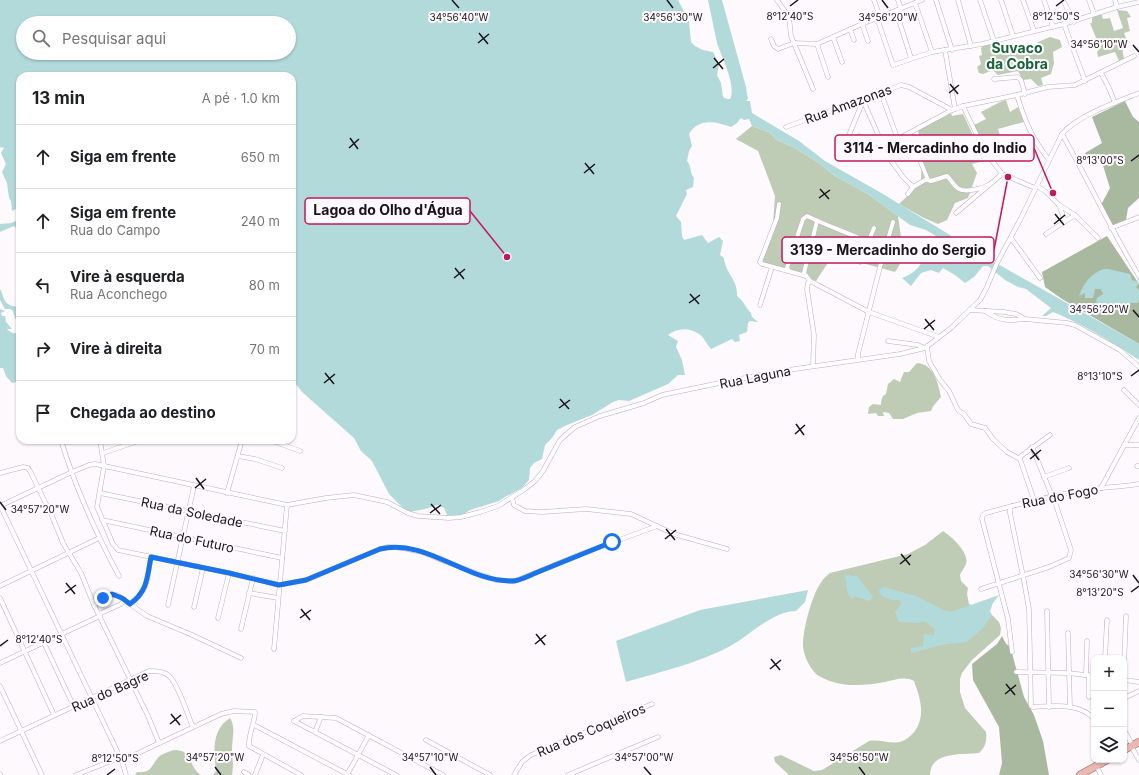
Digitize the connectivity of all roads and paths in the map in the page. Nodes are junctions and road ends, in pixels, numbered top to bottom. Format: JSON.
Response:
{"nodes":[{"id":1,"x":777,"y":0,"type":"edge"},
{"id":2,"x":874,"y":0,"type":"edge"},
{"id":3,"x":898,"y":0,"type":"edge"},
{"id":4,"x":936,"y":0,"type":"edge"},
{"id":5,"x":958,"y":0,"type":"edge"},
{"id":6,"x":980,"y":0,"type":"edge"},
{"id":7,"x":1001,"y":0,"type":"edge"},
{"id":8,"x":1023,"y":0,"type":"edge"},
{"id":9,"x":1044,"y":0,"type":"edge"},
{"id":10,"x":1089,"y":0,"type":"edge"},
{"id":11,"x":1115,"y":0,"type":"edge"},
{"id":12,"x":919,"y":1,"type":"edge"},
{"id":13,"x":1064,"y":2,"type":"dead end"},
{"id":14,"x":1139,"y":2,"type":"edge"},
{"id":15,"x":1117,"y":7,"type":"junction"},
{"id":16,"x":898,"y":10,"type":"junction"},
{"id":17,"x":805,"y":13,"type":"dead end"},
{"id":18,"x":1094,"y":14,"type":"junction"},
{"id":19,"x":878,"y":17,"type":"junction"},
{"id":20,"x":788,"y":18,"type":"junction"},
{"id":21,"x":1074,"y":22,"type":"junction"},
{"id":22,"x":862,"y":24,"type":"junction"},
{"id":23,"x":1064,"y":24,"type":"junction"},
{"id":24,"x":1053,"y":27,"type":"junction"},
{"id":25,"x":850,"y":29,"type":"junction"},
{"id":26,"x":1034,"y":32,"type":"junction"},
{"id":27,"x":1013,"y":36,"type":"junction"},
{"id":28,"x":833,"y":37,"type":"junction"},
{"id":29,"x":771,"y":39,"type":"dead end"},
{"id":30,"x":854,"y":40,"type":"dead end"},
{"id":31,"x":868,"y":41,"type":"dead end"},
{"id":32,"x":994,"y":41,"type":"junction"},
{"id":33,"x":794,"y":43,"type":"junction"},
{"id":34,"x":817,"y":44,"type":"junction"},
{"id":35,"x":971,"y":46,"type":"junction"},
{"id":36,"x":945,"y":50,"type":"junction"},
{"id":37,"x":952,"y":50,"type":"junction"},
{"id":38,"x":932,"y":52,"type":"junction"},
{"id":39,"x":1134,"y":56,"type":"dead end"},
{"id":40,"x":911,"y":58,"type":"junction"},
{"id":41,"x":842,"y":62,"type":"dead end"},
{"id":42,"x":1101,"y":73,"type":"junction"},
{"id":43,"x":828,"y":77,"type":"dead end"},
{"id":44,"x":994,"y":79,"type":"dead end"},
{"id":45,"x":1085,"y":81,"type":"junction"},
{"id":46,"x":813,"y":89,"type":"dead end"},
{"id":47,"x":881,"y":93,"type":"junction"},
{"id":48,"x":1139,"y":93,"type":"edge"},
{"id":49,"x":1025,"y":94,"type":"junction"},
{"id":50,"x":1018,"y":96,"type":"junction"},
{"id":51,"x":863,"y":100,"type":"junction"},
{"id":52,"x":1115,"y":103,"type":"junction"},
{"id":53,"x":963,"y":106,"type":"junction"},
{"id":54,"x":954,"y":110,"type":"junction"},
{"id":55,"x":786,"y":127,"type":"dead end"},
{"id":56,"x":909,"y":133,"type":"junction"},
{"id":57,"x":1062,"y":134,"type":"junction"},
{"id":58,"x":859,"y":136,"type":"dead end"},
{"id":59,"x":898,"y":140,"type":"junction"},
{"id":60,"x":883,"y":147,"type":"junction"},
{"id":61,"x":840,"y":158,"type":"dead end"},
{"id":62,"x":1049,"y":160,"type":"junction"},
{"id":63,"x":1002,"y":174,"type":"junction"},
{"id":64,"x":927,"y":179,"type":"junction"},
{"id":65,"x":990,"y":184,"type":"junction"},
{"id":66,"x":913,"y":187,"type":"junction"},
{"id":67,"x":1036,"y":187,"type":"junction"},
{"id":68,"x":908,"y":194,"type":"dead end"},
{"id":69,"x":779,"y":204,"type":"dead end"},
{"id":70,"x":1058,"y":205,"type":"junction"},
{"id":71,"x":956,"y":213,"type":"dead end"},
{"id":72,"x":1075,"y":214,"type":"junction"},
{"id":73,"x":1139,"y":218,"type":"edge"},
{"id":74,"x":817,"y":221,"type":"junction"},
{"id":75,"x":1065,"y":221,"type":"junction"},
{"id":76,"x":893,"y":222,"type":"dead end"},
{"id":77,"x":874,"y":228,"type":"dead end"},
{"id":78,"x":1111,"y":228,"type":"junction"},
{"id":79,"x":1046,"y":234,"type":"dead end"},
{"id":80,"x":1011,"y":238,"type":"junction"},
{"id":81,"x":1098,"y":238,"type":"dead end"},
{"id":82,"x":868,"y":242,"type":"junction"},
{"id":83,"x":860,"y":262,"type":"dead end"},
{"id":84,"x":772,"y":267,"type":"junction"},
{"id":85,"x":789,"y":271,"type":"junction"},
{"id":86,"x":806,"y":276,"type":"junction"},
{"id":87,"x":1139,"y":276,"type":"edge"},
{"id":88,"x":1040,"y":278,"type":"dead end"},
{"id":89,"x":810,"y":281,"type":"junction"},
{"id":90,"x":760,"y":304,"type":"dead end"},
{"id":91,"x":970,"y":310,"type":"junction"},
{"id":92,"x":984,"y":311,"type":"junction"},
{"id":93,"x":869,"y":312,"type":"junction"},
{"id":94,"x":1025,"y":319,"type":"junction"},
{"id":95,"x":939,"y":337,"type":"junction"},
{"id":96,"x":888,"y":341,"type":"dead end"},
{"id":97,"x":926,"y":347,"type":"junction"},
{"id":98,"x":858,"y":360,"type":"junction"},
{"id":99,"x":812,"y":366,"type":"junction"},
{"id":100,"x":1139,"y":367,"type":"edge"},
{"id":101,"x":1124,"y":390,"type":"dead end"},
{"id":102,"x":1139,"y":405,"type":"edge"},
{"id":103,"x":1139,"y":418,"type":"edge"},
{"id":104,"x":1050,"y":435,"type":"dead end"},
{"id":105,"x":62,"y":444,"type":"edge"},
{"id":106,"x":101,"y":444,"type":"edge"},
{"id":107,"x":129,"y":444,"type":"edge"},
{"id":108,"x":241,"y":444,"type":"edge"},
{"id":109,"x":281,"y":444,"type":"edge"},
{"id":110,"x":1124,"y":445,"type":"junction"},
{"id":111,"x":1139,"y":445,"type":"edge"},
{"id":112,"x":1032,"y":447,"type":"junction"},
{"id":113,"x":300,"y":451,"type":"dead end"},
{"id":114,"x":103,"y":453,"type":"junction"},
{"id":115,"x":238,"y":456,"type":"junction"},
{"id":116,"x":1020,"y":459,"type":"junction"},
{"id":117,"x":104,"y":466,"type":"junction"},
{"id":118,"x":282,"y":468,"type":"dead end"},
{"id":119,"x":1069,"y":468,"type":"dead end"},
{"id":120,"x":72,"y":472,"type":"junction"},
{"id":121,"x":0,"y":473,"type":"edge"},
{"id":122,"x":1044,"y":477,"type":"junction"},
{"id":123,"x":1139,"y":484,"type":"edge"},
{"id":124,"x":194,"y":486,"type":"junction"},
{"id":125,"x":38,"y":488,"type":"junction"},
{"id":126,"x":1101,"y":488,"type":"junction"},
{"id":127,"x":100,"y":493,"type":"junction"},
{"id":128,"x":227,"y":493,"type":"junction"},
{"id":129,"x":1053,"y":496,"type":"junction"},
{"id":130,"x":512,"y":498,"type":"junction"},
{"id":131,"x":1034,"y":500,"type":"junction"},
{"id":132,"x":287,"y":505,"type":"junction"},
{"id":133,"x":0,"y":506,"type":"edge"},
{"id":134,"x":1012,"y":506,"type":"junction"},
{"id":135,"x":188,"y":510,"type":"junction"},
{"id":136,"x":102,"y":520,"type":"junction"},
{"id":137,"x":657,"y":526,"type":"junction"},
{"id":138,"x":285,"y":531,"type":"junction"},
{"id":139,"x":183,"y":537,"type":"junction"},
{"id":140,"x":99,"y":538,"type":"junction"},
{"id":141,"x":726,"y":549,"type":"dead end"},
{"id":142,"x":70,"y":553,"type":"junction"},
{"id":143,"x":151,"y":557,"type":"junction"},
{"id":144,"x":282,"y":558,"type":"junction"},
{"id":145,"x":177,"y":563,"type":"junction"},
{"id":146,"x":203,"y":568,"type":"junction"},
{"id":147,"x":32,"y":571,"type":"junction"},
{"id":148,"x":229,"y":573,"type":"junction"},
{"id":149,"x":119,"y":576,"type":"dead end"},
{"id":150,"x":1023,"y":576,"type":"junction"},
{"id":151,"x":253,"y":578,"type":"junction"},
{"id":152,"x":999,"y":583,"type":"junction"},
{"id":153,"x":279,"y":585,"type":"junction"},
{"id":154,"x":0,"y":586,"type":"edge"},
{"id":155,"x":981,"y":589,"type":"dead end"},
{"id":156,"x":249,"y":593,"type":"junction"},
{"id":157,"x":0,"y":598,"type":"edge"},
{"id":158,"x":278,"y":598,"type":"junction"},
{"id":159,"x":125,"y":600,"type":"junction"},
{"id":160,"x":130,"y":604,"type":"junction"},
{"id":161,"x":94,"y":605,"type":"junction"},
{"id":162,"x":168,"y":605,"type":"dead end"},
{"id":163,"x":194,"y":607,"type":"dead end"},
{"id":164,"x":1047,"y":611,"type":"dead end"},
{"id":165,"x":99,"y":615,"type":"junction"},
{"id":166,"x":1126,"y":616,"type":"dead end"},
{"id":167,"x":218,"y":618,"type":"dead end"},
{"id":168,"x":1107,"y":620,"type":"dead end"},
{"id":169,"x":241,"y":629,"type":"dead end"},
{"id":170,"x":1068,"y":633,"type":"dead end"},
{"id":171,"x":62,"y":634,"type":"junction"},
{"id":172,"x":1087,"y":641,"type":"dead end"},
{"id":173,"x":44,"y":643,"type":"junction"},
{"id":174,"x":274,"y":649,"type":"dead end"},
{"id":175,"x":24,"y":652,"type":"junction"},
{"id":176,"x":1012,"y":652,"type":"dead end"},
{"id":177,"x":1105,"y":655,"type":"edge"},
{"id":178,"x":1124,"y":655,"type":"edge"},
{"id":179,"x":241,"y":658,"type":"dead end"},
{"id":180,"x":0,"y":664,"type":"edge"},
{"id":181,"x":1016,"y":672,"type":"dead end"},
{"id":182,"x":1030,"y":672,"type":"junction"},
{"id":183,"x":1049,"y":672,"type":"junction"},
{"id":184,"x":1068,"y":673,"type":"junction"},
{"id":185,"x":1087,"y":675,"type":"junction"},
{"id":186,"x":1091,"y":676,"type":"edge"},
{"id":187,"x":131,"y":679,"type":"junction"},
{"id":188,"x":1127,"y":680,"type":"edge"},
{"id":189,"x":1139,"y":682,"type":"edge"},
{"id":190,"x":0,"y":686,"type":"edge"},
{"id":191,"x":1139,"y":691,"type":"edge"},
{"id":192,"x":1127,"y":697,"type":"edge"},
{"id":193,"x":93,"y":698,"type":"junction"},
{"id":194,"x":1089,"y":698,"type":"dead end"},
{"id":195,"x":652,"y":704,"type":"dead end"},
{"id":196,"x":74,"y":707,"type":"junction"},
{"id":197,"x":1049,"y":707,"type":"junction"},
{"id":198,"x":1070,"y":707,"type":"junction"},
{"id":199,"x":1091,"y":713,"type":"edge"},
{"id":200,"x":54,"y":716,"type":"junction"},
{"id":201,"x":321,"y":717,"type":"junction"},
{"id":202,"x":254,"y":725,"type":"junction"},
{"id":203,"x":193,"y":727,"type":"junction"},
{"id":204,"x":21,"y":731,"type":"junction"},
{"id":205,"x":315,"y":732,"type":"junction"},
{"id":206,"x":1127,"y":734,"type":"edge"},
{"id":207,"x":369,"y":735,"type":"junction"},
{"id":208,"x":658,"y":737,"type":"dead end"},
{"id":209,"x":426,"y":740,"type":"dead end"},
{"id":210,"x":0,"y":741,"type":"edge"},
{"id":211,"x":158,"y":743,"type":"junction"},
{"id":212,"x":1134,"y":745,"type":"edge"},
{"id":213,"x":263,"y":755,"type":"junction"},
{"id":214,"x":358,"y":755,"type":"junction"},
{"id":215,"x":121,"y":757,"type":"junction"},
{"id":216,"x":1139,"y":760,"type":"edge"},
{"id":217,"x":1102,"y":763,"type":"edge"},
{"id":218,"x":1096,"y":766,"type":"junction"},
{"id":219,"x":244,"y":772,"type":"dead end"},
{"id":220,"x":42,"y":775,"type":"edge"},
{"id":221,"x":76,"y":775,"type":"edge"},
{"id":222,"x":126,"y":775,"type":"edge"},
{"id":223,"x":249,"y":775,"type":"edge"},
{"id":224,"x":255,"y":775,"type":"edge"},
{"id":225,"x":301,"y":775,"type":"edge"},
{"id":226,"x":348,"y":775,"type":"edge"},
{"id":227,"x":396,"y":775,"type":"edge"},
{"id":228,"x":443,"y":775,"type":"edge"},
{"id":229,"x":490,"y":775,"type":"edge"},
{"id":230,"x":514,"y":775,"type":"edge"},
{"id":231,"x":568,"y":775,"type":"edge"},
{"id":232,"x":1080,"y":775,"type":"edge"},
{"id":233,"x":1101,"y":775,"type":"edge"}],
"edges":[{"from":1,"to":20,"type":"street"},
{"from":2,"to":19,"type":"street"},
{"from":3,"to":16,"type":"street"},
{"from":4,"to":37,"type":"street"},
{"from":5,"to":35,"type":"street"},
{"from":6,"to":32,"type":"street"},
{"from":7,"to":27,"type":"street"},
{"from":8,"to":26,"type":"street"},
{"from":9,"to":24,"type":"street"},
{"from":10,"to":18,"type":"street"},
{"from":11,"to":15,"type":"street"},
{"from":12,"to":16,"type":"street"},
{"from":12,"to":38,"type":"street"},
{"from":13,"to":21,"type":"street"},
{"from":14,"to":15,"type":"street"},
{"from":15,"to":18,"type":"street"},
{"from":16,"to":19,"type":"street"},
{"from":16,"to":40,"type":"street"},
{"from":17,"to":20,"type":"street"},
{"from":18,"to":21,"type":"street"},
{"from":19,"to":22,"type":"street"},
{"from":19,"to":40,"type":"street"},
{"from":20,"to":33,"type":"street"},
{"from":21,"to":23,"type":"street"},
{"from":22,"to":25,"type":"street"},
{"from":22,"to":31,"type":"street"},
{"from":23,"to":24,"type":"street"},
{"from":23,"to":45,"type":"street"},
{"from":24,"to":26,"type":"street"},
{"from":25,"to":28,"type":"street"},
{"from":25,"to":30,"type":"street"},
{"from":26,"to":27,"type":"street"},
{"from":27,"to":32,"type":"street"},
{"from":28,"to":34,"type":"street"},
{"from":28,"to":41,"type":"street"},
{"from":29,"to":33,"type":"street"},
{"from":32,"to":35,"type":"street"},
{"from":33,"to":34,"type":"street"},
{"from":33,"to":46,"type":"street"},
{"from":34,"to":43,"type":"street"},
{"from":35,"to":37,"type":"street"},
{"from":36,"to":37,"type":"street"},
{"from":36,"to":38,"type":"street"},
{"from":36,"to":54,"type":"street"},
{"from":38,"to":40,"type":"street"},
{"from":39,"to":42,"type":"street"},
{"from":42,"to":45,"type":"street"},
{"from":42,"to":52,"type":"street"},
{"from":44,"to":49,"type":"street"},
{"from":45,"to":49,"type":"street"},
{"from":47,"to":51,"type":"street","name":"Rua Amazonas"},
{"from":47,"to":54,"type":"street","name":"Rua Amazonas"},
{"from":47,"to":59,"type":"street"},
{"from":48,"to":52,"type":"street","name":"Rua Laguna"},
{"from":49,"to":50,"type":"street"},
{"from":50,"to":53,"type":"street"},
{"from":50,"to":62,"type":"street"},
{"from":51,"to":55,"type":"street","name":"Rua Amazonas"},
{"from":51,"to":60,"type":"street"},
{"from":51,"to":61,"type":"street"},
{"from":52,"to":57,"type":"street","name":"Rua Laguna"},
{"from":53,"to":54,"type":"street"},
{"from":53,"to":63,"type":"street"},
{"from":54,"to":56,"type":"street"},
{"from":56,"to":59,"type":"street"},
{"from":56,"to":64,"type":"street"},
{"from":57,"to":62,"type":"street","name":"Rua Laguna"},
{"from":57,"to":78,"type":"street"},
{"from":58,"to":60,"type":"street"},
{"from":59,"to":60,"type":"street"},
{"from":60,"to":66,"type":"street"},
{"from":62,"to":67,"type":"street","name":"Rua Laguna"},
{"from":63,"to":65,"type":"street"},
{"from":63,"to":67,"type":"street"},
{"from":64,"to":65,"type":"street"},
{"from":64,"to":66,"type":"street"},
{"from":65,"to":71,"type":"street"},
{"from":66,"to":68,"type":"street"},
{"from":67,"to":70,"type":"street"},
{"from":67,"to":80,"type":"street","name":"Rua Laguna"},
{"from":69,"to":84,"type":"street"},
{"from":70,"to":72,"type":"street"},
{"from":70,"to":75,"type":"street"},
{"from":72,"to":75,"type":"street"},
{"from":72,"to":81,"type":"street"},
{"from":73,"to":78,"type":"street"},
{"from":74,"to":82,"type":"street"},
{"from":74,"to":85,"type":"street"},
{"from":74,"to":86,"type":"street"},
{"from":75,"to":79,"type":"street"},
{"from":76,"to":93,"type":"street"},
{"from":77,"to":82,"type":"street"},
{"from":78,"to":87,"type":"street"},
{"from":80,"to":88,"type":"street"},
{"from":80,"to":91,"type":"street","name":"Rua Laguna"},
{"from":82,"to":83,"type":"street"},
{"from":84,"to":85,"type":"street"},
{"from":84,"to":90,"type":"street"},
{"from":85,"to":86,"type":"street"},
{"from":86,"to":89,"type":"street"},
{"from":89,"to":93,"type":"street"},
{"from":89,"to":99,"type":"street"},
{"from":91,"to":92,"type":"street"},
{"from":91,"to":95,"type":"street","name":"Rua Laguna"},
{"from":92,"to":94,"type":"street"},
{"from":92,"to":94,"type":"street"},
{"from":93,"to":95,"type":"street"},
{"from":93,"to":98,"type":"street"},
{"from":94,"to":100,"type":"street"},
{"from":95,"to":97,"type":"street","name":"Rua Laguna"},
{"from":96,"to":97,"type":"street"},
{"from":97,"to":98,"type":"street","name":"Rua Laguna"},
{"from":97,"to":116,"type":"street"},
{"from":98,"to":99,"type":"street","name":"Rua Laguna"},
{"from":99,"to":130,"type":"street","name":"Rua Laguna"},
{"from":101,"to":102,"type":"street"},
{"from":103,"to":110,"type":"street"},
{"from":104,"to":112,"type":"street"},
{"from":105,"to":120,"type":"street"},
{"from":106,"to":114,"type":"street"},
{"from":107,"to":114,"type":"street"},
{"from":108,"to":115,"type":"street"},
{"from":109,"to":113,"type":"street"},
{"from":110,"to":111,"type":"street"},
{"from":110,"to":126,"type":"street"},
{"from":112,"to":116,"type":"street"},
{"from":112,"to":122,"type":"street"},
{"from":114,"to":117,"type":"street"},
{"from":115,"to":118,"type":"street"},
{"from":115,"to":128,"type":"street"},
{"from":116,"to":131,"type":"street"},
{"from":117,"to":120,"type":"street"},
{"from":117,"to":124,"type":"street"},
{"from":117,"to":127,"type":"street"},
{"from":119,"to":122,"type":"street"},
{"from":120,"to":125,"type":"street"},
{"from":120,"to":140,"type":"street"},
{"from":121,"to":125,"type":"street"},
{"from":122,"to":129,"type":"street"},
{"from":123,"to":126,"type":"street","name":"Rua do Fogo"},
{"from":124,"to":128,"type":"street"},
{"from":124,"to":135,"type":"street"},
{"from":125,"to":133,"type":"street"},
{"from":125,"to":142,"type":"street"},
{"from":126,"to":129,"type":"street","name":"Rua do Fogo"},
{"from":127,"to":135,"type":"street","name":"Rua da Soledade"},
{"from":127,"to":136,"type":"street"},
{"from":128,"to":132,"type":"street"},
{"from":129,"to":131,"type":"street","name":"Rua do Fogo"},
{"from":129,"to":150,"type":"street"},
{"from":130,"to":132,"type":"street","name":"Rua Laguna"},
{"from":130,"to":137,"type":"street"},
{"from":131,"to":134,"type":"street","name":"Rua do Fogo"},
{"from":132,"to":138,"type":"street"},
{"from":133,"to":147,"type":"street"},
{"from":134,"to":150,"type":"street"},
{"from":134,"to":152,"type":"street","name":"Rua do Fogo"},
{"from":135,"to":138,"type":"street","name":"Rua da Soledade"},
{"from":135,"to":139,"type":"street"},
{"from":136,"to":139,"type":"street","name":"Rua do Futuro"},
{"from":136,"to":143,"type":"street"},
{"from":137,"to":141,"type":"street"},
{"from":137,"to":153,"type":"street"},
{"from":138,"to":144,"type":"street"},
{"from":139,"to":144,"type":"street","name":"Rua do Futuro"},
{"from":139,"to":145,"type":"street"},
{"from":140,"to":142,"type":"street"},
{"from":140,"to":149,"type":"street"},
{"from":142,"to":147,"type":"street"},
{"from":142,"to":161,"type":"street"},
{"from":143,"to":145,"type":"street"},
{"from":143,"to":160,"type":"street"},
{"from":144,"to":153,"type":"street"},
{"from":145,"to":146,"type":"street"},
{"from":145,"to":162,"type":"street"},
{"from":146,"to":148,"type":"street"},
{"from":146,"to":163,"type":"street"},
{"from":147,"to":154,"type":"street"},
{"from":147,"to":171,"type":"street"},
{"from":148,"to":151,"type":"street"},
{"from":148,"to":167,"type":"street"},
{"from":150,"to":152,"type":"street"},
{"from":150,"to":182,"type":"street"},
{"from":151,"to":153,"type":"street"},
{"from":151,"to":156,"type":"street"},
{"from":152,"to":155,"type":"street"},
{"from":152,"to":176,"type":"street"},
{"from":153,"to":158,"type":"street"},
{"from":156,"to":158,"type":"street"},
{"from":156,"to":169,"type":"street"},
{"from":157,"to":175,"type":"street"},
{"from":158,"to":174,"type":"street"},
{"from":159,"to":160,"type":"street"},
{"from":159,"to":161,"type":"street"},
{"from":159,"to":165,"type":"street"},
{"from":160,"to":179,"type":"street"},
{"from":161,"to":165,"type":"street"},
{"from":164,"to":183,"type":"street"},
{"from":165,"to":171,"type":"street"},
{"from":165,"to":187,"type":"street"},
{"from":166,"to":178,"type":"street"},
{"from":168,"to":177,"type":"street"},
{"from":170,"to":184,"type":"street"},
{"from":171,"to":173,"type":"street"},
{"from":171,"to":193,"type":"street"},
{"from":172,"to":185,"type":"street"},
{"from":173,"to":175,"type":"street"},
{"from":173,"to":196,"type":"street"},
{"from":175,"to":180,"type":"street"},
{"from":175,"to":200,"type":"street"},
{"from":181,"to":182,"type":"street"},
{"from":182,"to":183,"type":"street"},
{"from":182,"to":197,"type":"street"},
{"from":183,"to":184,"type":"street"},
{"from":183,"to":197,"type":"street"},
{"from":184,"to":185,"type":"street"},
{"from":184,"to":198,"type":"street"},
{"from":185,"to":186,"type":"street"},
{"from":185,"to":194,"type":"street"},
{"from":187,"to":193,"type":"street","name":"Rua do Bagre"},
{"from":187,"to":203,"type":"street","name":"Rua do Bagre"},
{"from":187,"to":211,"type":"street"},
{"from":188,"to":189,"type":"street"},
{"from":190,"to":204,"type":"street"},
{"from":191,"to":192,"type":"street"},
{"from":193,"to":196,"type":"street","name":"Rua do Bagre"},
{"from":193,"to":215,"type":"street"},
{"from":195,"to":230,"type":"street","name":"Rua dos Coqueiros"},
{"from":196,"to":200,"type":"street","name":"Rua do Bagre"},
{"from":197,"to":198,"type":"street"},
{"from":198,"to":199,"type":"street"},
{"from":200,"to":204,"type":"street","name":"Rua do Bagre"},
{"from":201,"to":205,"type":"street"},
{"from":201,"to":205,"type":"street"},
{"from":201,"to":207,"type":"street"},
{"from":202,"to":203,"type":"street"},
{"from":202,"to":213,"type":"street"},
{"from":202,"to":226,"type":"street"},
{"from":203,"to":211,"type":"street"},
{"from":204,"to":210,"type":"street","name":"Rua do Bagre"},
{"from":204,"to":220,"type":"street"},
{"from":205,"to":214,"type":"street"},
{"from":206,"to":212,"type":"street"},
{"from":207,"to":214,"type":"street"},
{"from":207,"to":228,"type":"street"},
{"from":208,"to":231,"type":"street"},
{"from":209,"to":229,"type":"street"},
{"from":211,"to":215,"type":"street"},
{"from":212,"to":216,"type":"street"},
{"from":213,"to":224,"type":"street"},
{"from":213,"to":225,"type":"street"},
{"from":214,"to":226,"type":"street"},
{"from":214,"to":227,"type":"street"},
{"from":215,"to":221,"type":"street"},
{"from":215,"to":222,"type":"street"},
{"from":217,"to":218,"type":"main road"},
{"from":218,"to":232,"type":"main road"},
{"from":218,"to":233,"type":"street"},
{"from":219,"to":223,"type":"street"}]}
